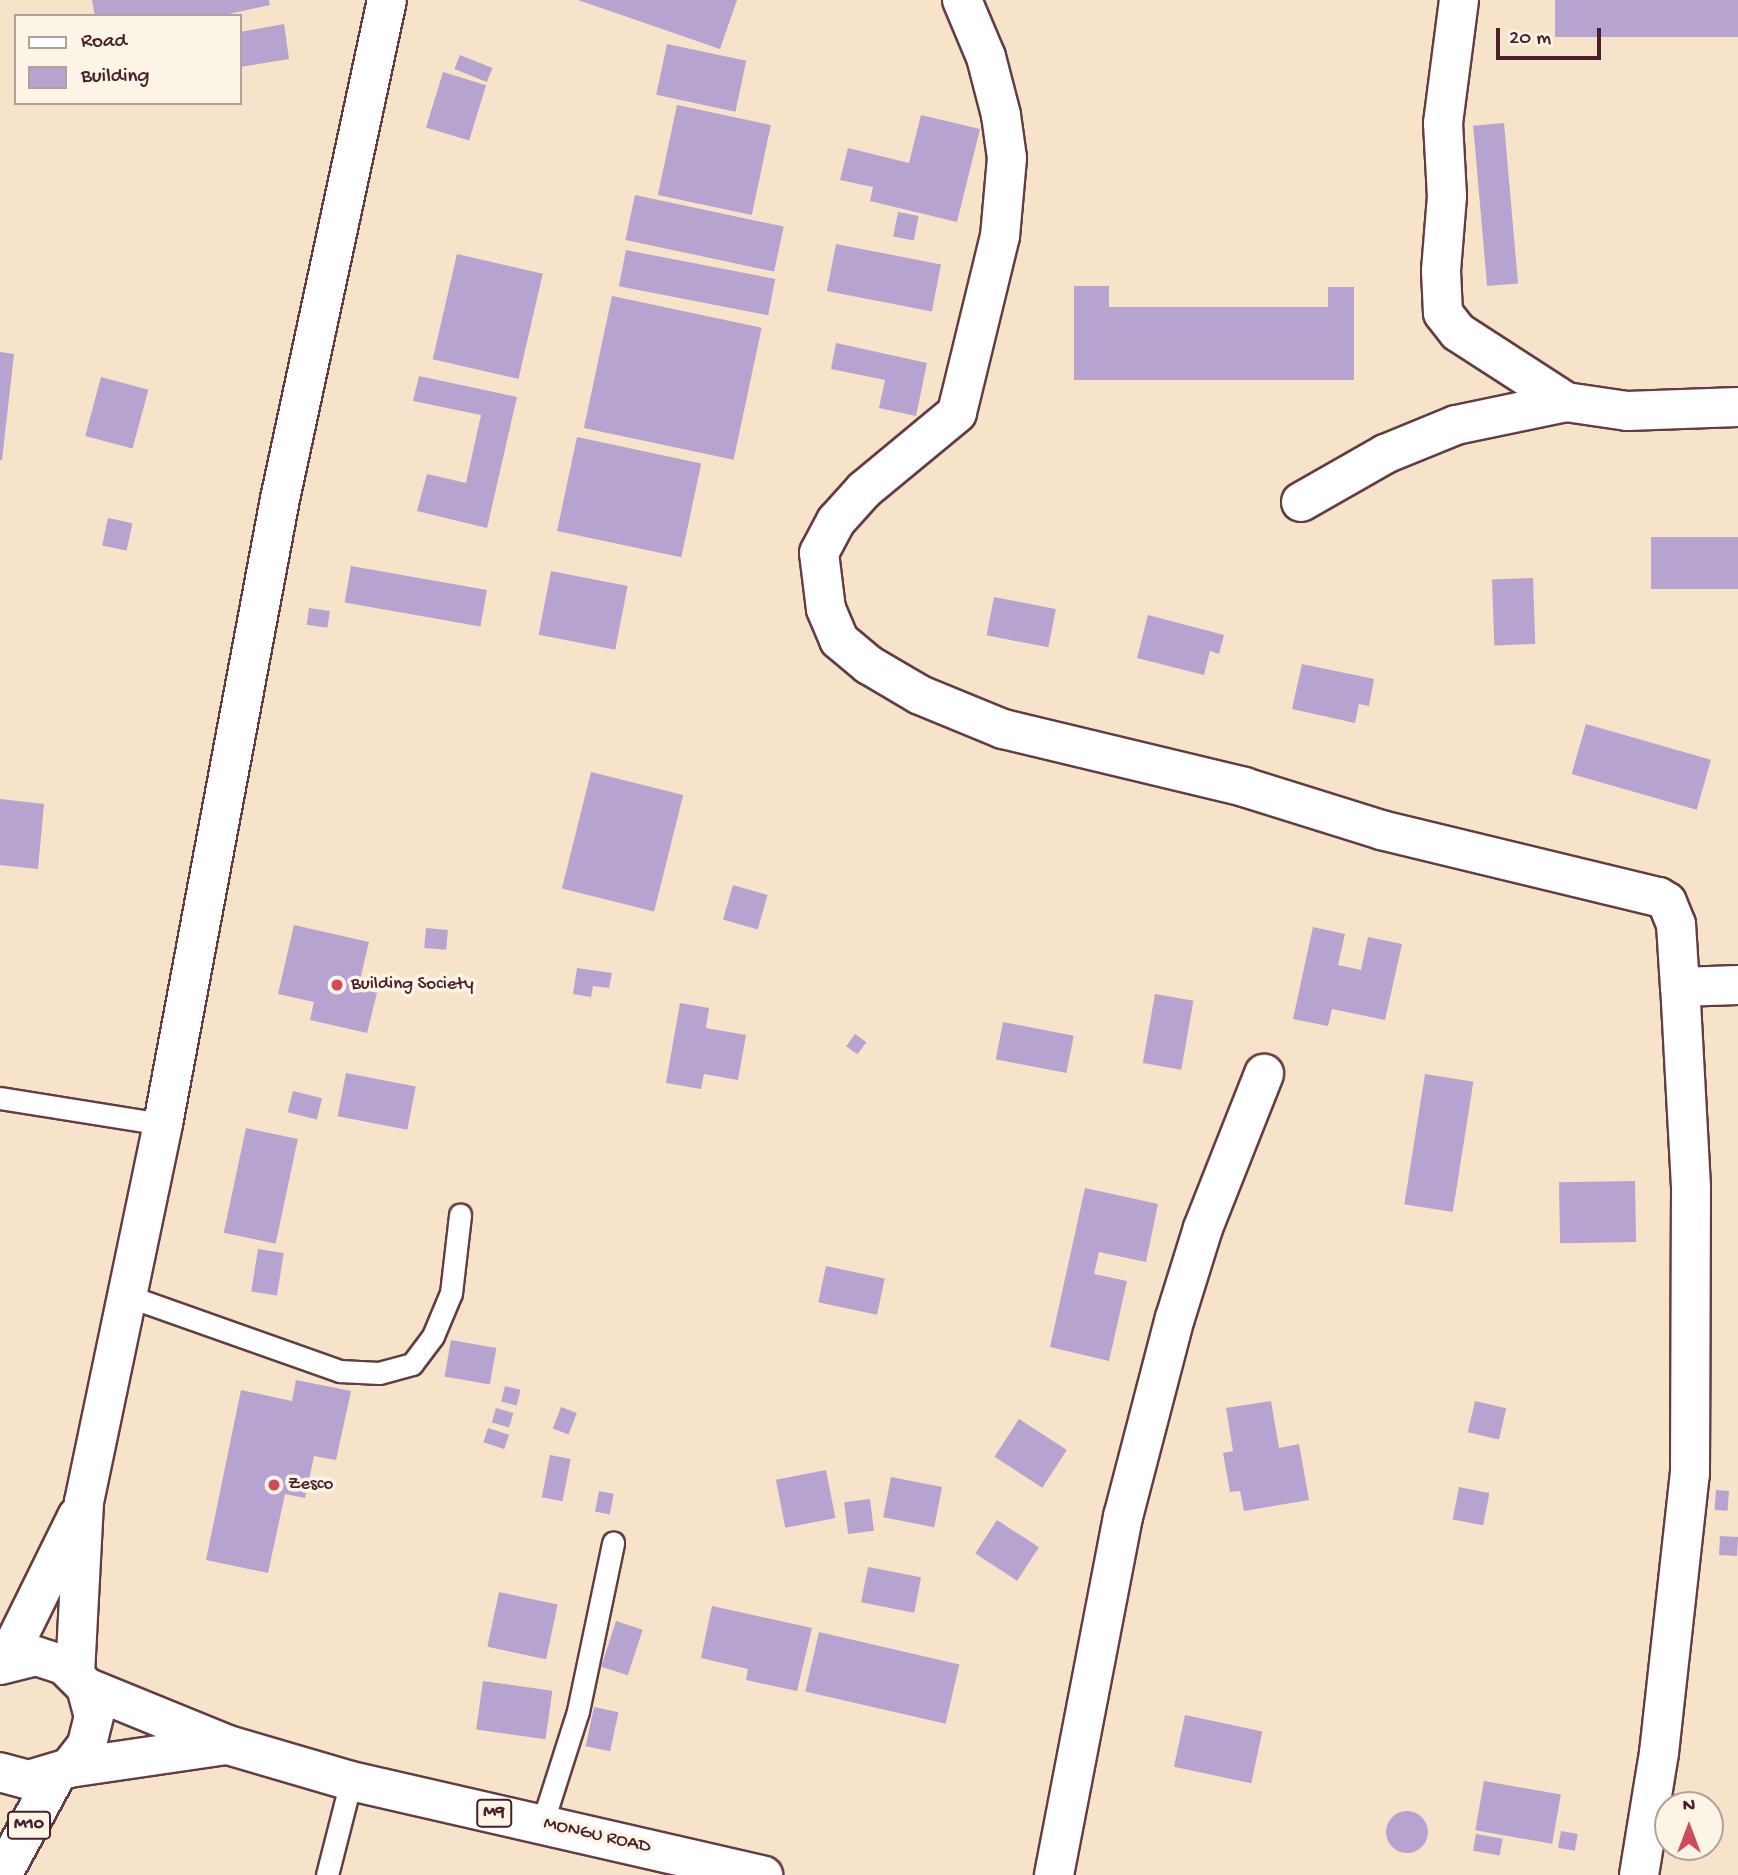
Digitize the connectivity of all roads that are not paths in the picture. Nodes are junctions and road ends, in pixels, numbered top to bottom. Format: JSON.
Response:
{"nodes":[{"id":1,"x":387,"y":0,"type":"edge"},
{"id":2,"x":962,"y":0,"type":"edge"},
{"id":3,"x":1459,"y":0,"type":"edge"},
{"id":4,"x":1566,"y":402,"type":"junction"},
{"id":5,"x":1738,"y":407,"type":"edge"},
{"id":6,"x":1301,"y":502,"type":"dead end"},
{"id":7,"x":1738,"y":985,"type":"edge"},
{"id":8,"x":1679,"y":987,"type":"junction"},
{"id":9,"x":1265,"y":1074,"type":"dead end"},
{"id":10,"x":0,"y":1098,"type":"edge"},
{"id":11,"x":163,"y":1124,"type":"junction"},
{"id":12,"x":460,"y":1215,"type":"dead end"},
{"id":13,"x":128,"y":1296,"type":"junction"},
{"id":14,"x":84,"y":1502,"type":"junction"},
{"id":15,"x":613,"y":1543,"type":"dead end"},
{"id":16,"x":3,"y":1663,"type":"edge"},
{"id":17,"x":81,"y":1681,"type":"junction"},
{"id":18,"x":228,"y":1745,"type":"junction"},
{"id":19,"x":62,"y":1771,"type":"junction"},
{"id":20,"x":0,"y":1772,"type":"edge"},
{"id":21,"x":351,"y":1781,"type":"junction"},
{"id":22,"x":542,"y":1824,"type":"junction"},
{"id":23,"x":2,"y":1875,"type":"edge"},
{"id":24,"x":327,"y":1875,"type":"edge"},
{"id":25,"x":763,"y":1875,"type":"edge"},
{"id":26,"x":1054,"y":1875,"type":"edge"},
{"id":27,"x":1639,"y":1875,"type":"edge"}],
"edges":[{"from":1,"to":11,"type":"street"},
{"from":2,"to":8,"type":"street"},
{"from":3,"to":4,"type":"street"},
{"from":4,"to":5,"type":"street"},
{"from":4,"to":6,"type":"street"},
{"from":7,"to":8,"type":"street"},
{"from":8,"to":27,"type":"street"},
{"from":9,"to":26,"type":"street"},
{"from":10,"to":11,"type":"lane"},
{"from":11,"to":13,"type":"street"},
{"from":12,"to":13,"type":"lane"},
{"from":13,"to":14,"type":"street"},
{"from":14,"to":16,"type":"street"},
{"from":14,"to":17,"type":"street"},
{"from":15,"to":22,"type":"lane"},
{"from":16,"to":17,"type":"street","name":"MONGU ROAD"},
{"from":17,"to":18,"type":"street","name":"MONGU ROAD","number":"M9"},
{"from":17,"to":19,"type":"street"},
{"from":18,"to":19,"type":"street","name":"MONGU ROAD","number":"M9"},
{"from":18,"to":21,"type":"street","name":"MONGU ROAD","number":"M9"},
{"from":19,"to":20,"type":"street","name":"MONGU ROAD"},
{"from":19,"to":23,"type":"street","number":"M10"},
{"from":21,"to":22,"type":"street","name":"MONGU ROAD","number":"M9"},
{"from":21,"to":24,"type":"lane"},
{"from":22,"to":25,"type":"street","name":"MONGU ROAD","number":"M9"}]}
